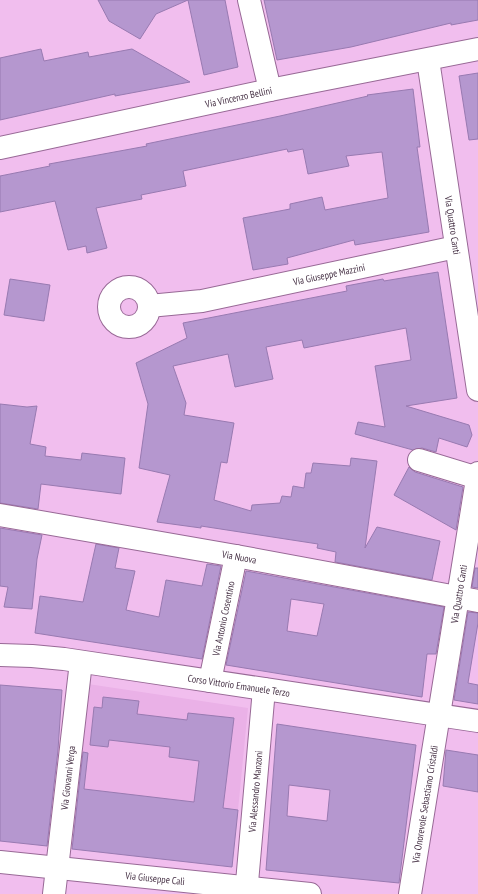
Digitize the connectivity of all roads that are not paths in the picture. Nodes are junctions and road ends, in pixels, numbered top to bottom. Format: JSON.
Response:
{"nodes":[{"id":1,"x":250,"y":0,"type":"edge"},
{"id":2,"x":478,"y":49,"type":"edge"},
{"id":3,"x":428,"y":60,"type":"junction"},
{"id":4,"x":270,"y":90,"type":"junction"},
{"id":5,"x":0,"y":148,"type":"edge"},
{"id":6,"x":456,"y":247,"type":"junction"},
{"id":7,"x":149,"y":306,"type":"dead end"},
{"id":8,"x":478,"y":390,"type":"edge"},
{"id":9,"x":420,"y":460,"type":"dead end"},
{"id":10,"x":478,"y":476,"type":"edge"},
{"id":11,"x":0,"y":515,"type":"edge"},
{"id":12,"x":236,"y":556,"type":"junction"},
{"id":13,"x":468,"y":599,"type":"edge"},
{"id":14,"x":0,"y":655,"type":"edge"},
{"id":15,"x":81,"y":662,"type":"junction"},
{"id":16,"x":210,"y":681,"type":"junction"},
{"id":17,"x":264,"y":689,"type":"junction"},
{"id":18,"x":438,"y":715,"type":"junction"},
{"id":19,"x":478,"y":721,"type":"edge"},
{"id":20,"x":0,"y":862,"type":"edge"},
{"id":21,"x":57,"y":868,"type":"junction"},
{"id":22,"x":247,"y":891,"type":"edge"},
{"id":23,"x":54,"y":894,"type":"edge"},
{"id":24,"x":310,"y":894,"type":"edge"},
{"id":25,"x":410,"y":894,"type":"edge"}],
"edges":[{"from":1,"to":4,"type":"street"},
{"from":2,"to":3,"type":"street","name":"Via Vincenzo Bellini"},
{"from":3,"to":4,"type":"street","name":"Via Vincenzo Bellini"},
{"from":3,"to":6,"type":"street","name":"Via Quattro Canti"},
{"from":4,"to":5,"type":"street","name":"Via Vincenzo Bellini"},
{"from":6,"to":7,"type":"street","name":"Via Giuseppe Mazzini"},
{"from":6,"to":8,"type":"street","name":"Via Quattro Canti"},
{"from":9,"to":10,"type":"street"},
{"from":10,"to":13,"type":"street","name":"Via Quattro Canti"},
{"from":11,"to":12,"type":"street","name":"Via Nuova"},
{"from":12,"to":13,"type":"street","name":"Via Nuova"},
{"from":12,"to":16,"type":"street","name":"Via Antonio Cosentino"},
{"from":13,"to":18,"type":"street","name":"Via Quattro Canti"},
{"from":14,"to":15,"type":"street","name":"Corso Vittorio Emanuele Terzo"},
{"from":15,"to":16,"type":"street","name":"Corso Vittorio Emanuele Terzo"},
{"from":15,"to":21,"type":"street","name":"Via Giovanni Verga"},
{"from":16,"to":17,"type":"street","name":"Corso Vittorio Emanuele Terzo"},
{"from":17,"to":18,"type":"street","name":"Corso Vittorio Emanuele Terzo"},
{"from":17,"to":22,"type":"street","name":"Via Alessandro Manzoni"},
{"from":18,"to":19,"type":"street","name":"Corso Vittorio Emanuele Terzo"},
{"from":18,"to":25,"type":"street","name":"Via Onorevole Sebastiano Cristaldi"},
{"from":20,"to":21,"type":"street","name":"Via Giuseppe Calì"},
{"from":21,"to":22,"type":"street","name":"Via Giuseppe Calì"},
{"from":21,"to":23,"type":"street","name":"Via Giovanni Verga"},
{"from":22,"to":24,"type":"street","name":"Via Giuseppe Calì"}]}
